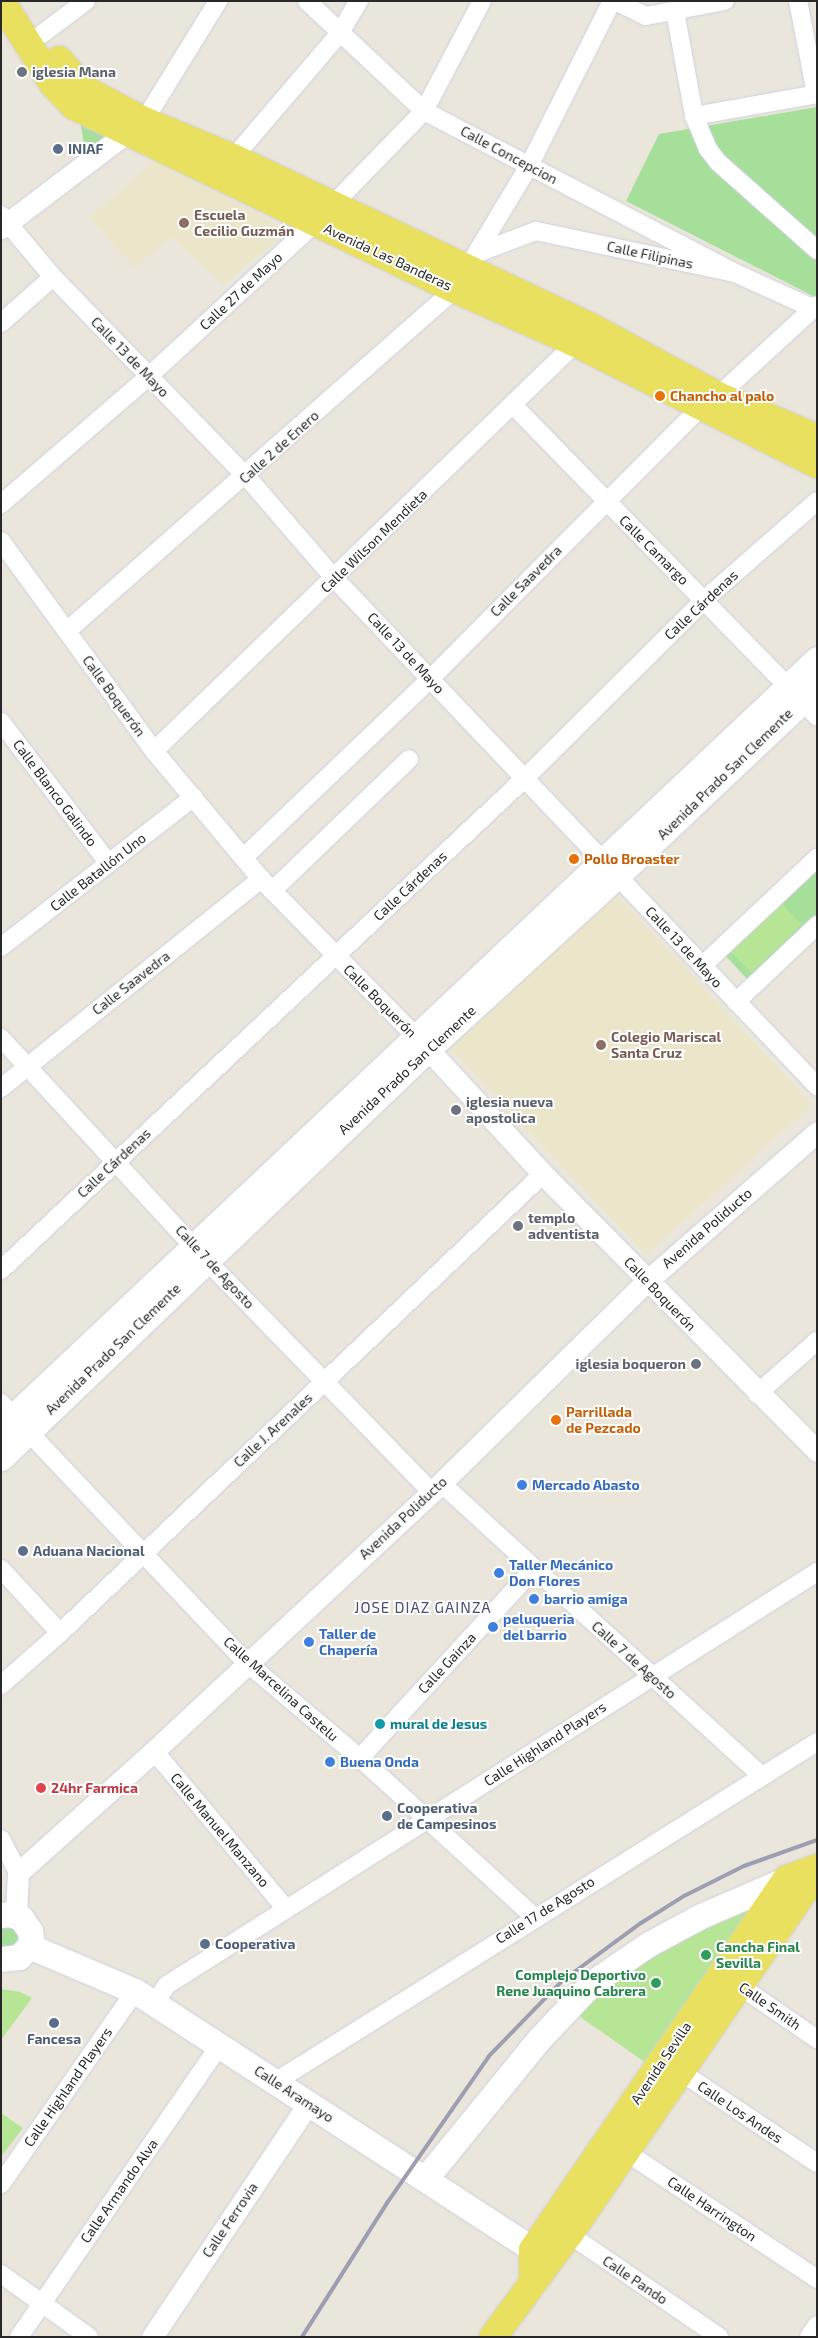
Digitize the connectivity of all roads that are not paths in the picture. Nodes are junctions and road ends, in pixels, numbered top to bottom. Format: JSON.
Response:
{"nodes":[{"id":1,"x":21,"y":1,"type":"edge"},
{"id":2,"x":86,"y":1,"type":"edge"},
{"id":3,"x":218,"y":1,"type":"edge"},
{"id":4,"x":308,"y":1,"type":"edge"},
{"id":5,"x":359,"y":1,"type":"edge"},
{"id":6,"x":482,"y":1,"type":"edge"},
{"id":7,"x":614,"y":1,"type":"edge"},
{"id":8,"x":725,"y":1,"type":"edge"},
{"id":9,"x":798,"y":1,"type":"edge"},
{"id":10,"x":1,"y":2,"type":"edge"},
{"id":11,"x":675,"y":11,"type":"junction"},
{"id":12,"x":42,"y":34,"type":"junction"},
{"id":13,"x":339,"y":34,"type":"junction"},
{"id":14,"x":816,"y":94,"type":"edge"},
{"id":15,"x":424,"y":111,"type":"junction"},
{"id":16,"x":694,"y":116,"type":"junction"},
{"id":17,"x":134,"y":126,"type":"junction"},
{"id":18,"x":529,"y":166,"type":"junction"},
{"id":19,"x":226,"y":167,"type":"junction"},
{"id":20,"x":324,"y":214,"type":"junction"},
{"id":21,"x":4,"y":221,"type":"edge"},
{"id":22,"x":817,"y":250,"type":"edge"},
{"id":23,"x":468,"y":270,"type":"junction"},
{"id":24,"x":735,"y":273,"type":"junction"},
{"id":25,"x":54,"y":277,"type":"junction"},
{"id":26,"x":816,"y":308,"type":"edge"},
{"id":27,"x":1,"y":322,"type":"edge"},
{"id":28,"x":583,"y":335,"type":"junction"},
{"id":29,"x":148,"y":377,"type":"junction"},
{"id":30,"x":709,"y":402,"type":"junction"},
{"id":31,"x":512,"y":405,"type":"junction"},
{"id":32,"x":817,"y":438,"type":"edge"},
{"id":33,"x":817,"y":464,"type":"edge"},
{"id":34,"x":246,"y":476,"type":"junction"},
{"id":35,"x":605,"y":501,"type":"junction"},
{"id":36,"x":817,"y":501,"type":"edge"},
{"id":37,"x":1,"y":504,"type":"edge"},
{"id":38,"x":1,"y":540,"type":"edge"},
{"id":39,"x":335,"y":579,"type":"junction"},
{"id":40,"x":704,"y":600,"type":"junction"},
{"id":41,"x":66,"y":631,"type":"junction"},
{"id":42,"x":817,"y":659,"type":"edge"},
{"id":43,"x":430,"y":679,"type":"junction"},
{"id":44,"x":806,"y":697,"type":"edge"},
{"id":45,"x":3,"y":728,"type":"edge"},
{"id":46,"x":154,"y":751,"type":"junction"},
{"id":47,"x":409,"y":759,"type":"dead end"},
{"id":48,"x":524,"y":779,"type":"junction"},
{"id":49,"x":194,"y":797,"type":"junction"},
{"id":50,"x":243,"y":858,"type":"junction"},
{"id":51,"x":817,"y":858,"type":"edge"},
{"id":52,"x":109,"y":864,"type":"junction"},
{"id":53,"x":610,"y":868,"type":"junction"},
{"id":54,"x":267,"y":885,"type":"junction"},
{"id":55,"x":817,"y":925,"type":"edge"},
{"id":56,"x":1,"y":947,"type":"edge"},
{"id":57,"x":334,"y":956,"type":"junction"},
{"id":58,"x":702,"y":966,"type":"junction"},
{"id":59,"x":736,"y":1002,"type":"junction"},
{"id":60,"x":1,"y":1038,"type":"edge"},
{"id":61,"x":421,"y":1043,"type":"junction"},
{"id":62,"x":26,"y":1066,"type":"junction"},
{"id":63,"x":817,"y":1086,"type":"edge"},
{"id":64,"x":1,"y":1088,"type":"edge"},
{"id":65,"x":817,"y":1132,"type":"edge"},
{"id":66,"x":116,"y":1162,"type":"junction"},
{"id":67,"x":543,"y":1174,"type":"junction"},
{"id":68,"x":200,"y":1252,"type":"junction"},
{"id":69,"x":1,"y":1270,"type":"edge"},
{"id":70,"x":647,"y":1281,"type":"junction"},
{"id":71,"x":817,"y":1342,"type":"edge"},
{"id":72,"x":326,"y":1380,"type":"junction"},
{"id":73,"x":757,"y":1394,"type":"junction"},
{"id":74,"x":11,"y":1419,"type":"edge"},
{"id":75,"x":817,"y":1451,"type":"edge"},
{"id":76,"x":1,"y":1458,"type":"edge"},
{"id":77,"x":437,"y":1487,"type":"junction"},
{"id":78,"x":142,"y":1554,"type":"junction"},
{"id":79,"x":1,"y":1569,"type":"edge"},
{"id":80,"x":534,"y":1569,"type":"junction"},
{"id":81,"x":817,"y":1572,"type":"edge"},
{"id":82,"x":60,"y":1633,"type":"junction"},
{"id":83,"x":247,"y":1663,"type":"junction"},
{"id":84,"x":651,"y":1675,"type":"junction"},
{"id":85,"x":1,"y":1685,"type":"edge"},
{"id":86,"x":817,"y":1742,"type":"edge"},
{"id":87,"x":154,"y":1751,"type":"junction"},
{"id":88,"x":360,"y":1758,"type":"junction"},
{"id":89,"x":761,"y":1775,"type":"junction"},
{"id":90,"x":428,"y":1820,"type":"junction"},
{"id":91,"x":1,"y":1839,"type":"edge"},
{"id":92,"x":817,"y":1868,"type":"edge"},
{"id":93,"x":18,"y":1873,"type":"junction"},
{"id":94,"x":787,"y":1879,"type":"junction"},
{"id":95,"x":817,"y":1885,"type":"edge"},
{"id":96,"x":286,"y":1909,"type":"junction"},
{"id":97,"x":9,"y":1915,"type":"edge"},
{"id":98,"x":534,"y":1917,"type":"junction"},
{"id":99,"x":29,"y":1946,"type":"junction"},
{"id":100,"x":1,"y":1959,"type":"edge"},
{"id":101,"x":731,"y":1980,"type":"junction"},
{"id":102,"x":144,"y":1997,"type":"junction"},
{"id":103,"x":817,"y":2039,"type":"edge"},
{"id":104,"x":219,"y":2046,"type":"junction"},
{"id":105,"x":672,"y":2067,"type":"junction"},
{"id":106,"x":275,"y":2082,"type":"junction"},
{"id":107,"x":308,"y":2104,"type":"junction"},
{"id":108,"x":617,"y":2146,"type":"junction"},
{"id":109,"x":817,"y":2163,"type":"edge"},
{"id":110,"x":425,"y":2179,"type":"junction"},
{"id":111,"x":1,"y":2184,"type":"edge"},
{"id":112,"x":560,"y":2228,"type":"junction"},
{"id":113,"x":538,"y":2263,"type":"junction"},
{"id":114,"x":1,"y":2274,"type":"edge"},
{"id":115,"x":817,"y":2278,"type":"edge"},
{"id":116,"x":41,"y":2304,"type":"junction"},
{"id":117,"x":817,"y":2325,"type":"edge"},
{"id":118,"x":19,"y":2337,"type":"edge"},
{"id":119,"x":89,"y":2337,"type":"edge"},
{"id":120,"x":152,"y":2337,"type":"edge"},
{"id":121,"x":493,"y":2337,"type":"edge"},
{"id":122,"x":719,"y":2337,"type":"edge"},
{"id":123,"x":809,"y":2337,"type":"edge"}],
"edges":[{"from":1,"to":12,"type":"main road","name":"Avenida Las Banderas"},
{"from":2,"to":12,"type":"street"},
{"from":3,"to":17,"type":"street"},
{"from":4,"to":13,"type":"street","name":"Calle Concepcion"},
{"from":5,"to":13,"type":"street"},
{"from":6,"to":15,"type":"street","name":"Calle 27 de Mayo"},
{"from":7,"to":11,"type":"street"},
{"from":7,"to":18,"type":"street"},
{"from":8,"to":11,"type":"street"},
{"from":9,"to":14,"type":"street"},
{"from":10,"to":17,"type":"main road","name":"Avenida Las Banderas"},
{"from":11,"to":16,"type":"street"},
{"from":12,"to":17,"type":"main road","name":"Avenida Las Banderas"},
{"from":13,"to":15,"type":"street","name":"Calle Concepcion"},
{"from":13,"to":19,"type":"street"},
{"from":14,"to":16,"type":"street"},
{"from":15,"to":18,"type":"street","name":"Calle Concepcion"},
{"from":15,"to":20,"type":"street","name":"Calle 27 de Mayo"},
{"from":16,"to":22,"type":"street"},
{"from":17,"to":19,"type":"main road","name":"Avenida Las Banderas"},
{"from":17,"to":21,"type":"street"},
{"from":18,"to":23,"type":"street"},
{"from":18,"to":24,"type":"street","name":"Calle Concepcion"},
{"from":19,"to":20,"type":"main road","name":"Avenida Las Banderas"},
{"from":20,"to":23,"type":"main road","name":"Avenida Las Banderas"},
{"from":20,"to":29,"type":"street","name":"Calle 27 de Mayo"},
{"from":21,"to":25,"type":"street","name":"Calle 13 de Mayo"},
{"from":23,"to":24,"type":"street","name":"Calle Filipinas"},
{"from":23,"to":28,"type":"main road","name":"Avenida Las Banderas"},
{"from":23,"to":34,"type":"street","name":"Calle 2 de Enero"},
{"from":24,"to":26,"type":"street","name":"Calle Filipinas"},
{"from":25,"to":27,"type":"street"},
{"from":25,"to":29,"type":"street","name":"Calle 13 de Mayo"},
{"from":26,"to":30,"type":"street","name":"Calle Saavedra"},
{"from":28,"to":30,"type":"main road","name":"Avenida Las Banderas"},
{"from":28,"to":31,"type":"street","name":"Calle Wilson Mendieta"},
{"from":29,"to":34,"type":"street","name":"Calle 13 de Mayo"},
{"from":29,"to":37,"type":"street","name":"Calle 27 de Mayo"},
{"from":30,"to":32,"type":"main road","name":"Avenida Las Banderas"},
{"from":30,"to":33,"type":"main road","name":"Avenida Las Banderas"},
{"from":30,"to":35,"type":"street","name":"Calle Saavedra"},
{"from":31,"to":35,"type":"street","name":"Calle Camargo"},
{"from":31,"to":39,"type":"street","name":"Calle Wilson Mendieta"},
{"from":34,"to":39,"type":"street","name":"Calle 13 de Mayo"},
{"from":34,"to":41,"type":"street","name":"Calle 2 de Enero"},
{"from":35,"to":40,"type":"street","name":"Calle Camargo"},
{"from":35,"to":43,"type":"street","name":"Calle Saavedra"},
{"from":36,"to":40,"type":"street","name":"Calle Cárdenas"},
{"from":38,"to":41,"type":"street","name":"Calle Boquerón"},
{"from":39,"to":43,"type":"street","name":"Calle 13 de Mayo"},
{"from":39,"to":46,"type":"street","name":"Calle Wilson Mendieta"},
{"from":40,"to":44,"type":"street","name":"Calle Camargo"},
{"from":40,"to":48,"type":"street","name":"Calle Cárdenas"},
{"from":41,"to":46,"type":"street","name":"Calle Boquerón"},
{"from":42,"to":44,"type":"main road","name":"Avenida Prado San Clemente"},
{"from":43,"to":48,"type":"street","name":"Calle 13 de Mayo"},
{"from":43,"to":50,"type":"street","name":"Calle Saavedra"},
{"from":44,"to":53,"type":"main road","name":"Avenida Prado San Clemente"},
{"from":45,"to":52,"type":"street","name":"Calle Blanco Galindo"},
{"from":46,"to":49,"type":"street","name":"Calle Boquerón"},
{"from":47,"to":54,"type":"street","name":"Calle Saavedra"},
{"from":48,"to":53,"type":"street","name":"Calle 13 de Mayo"},
{"from":48,"to":57,"type":"street","name":"Calle Cárdenas"},
{"from":49,"to":50,"type":"street","name":"Calle Boquerón"},
{"from":49,"to":52,"type":"street","name":"Calle Batallón Uno"},
{"from":50,"to":54,"type":"street","name":"Calle Boquerón"},
{"from":51,"to":58,"type":"street"},
{"from":52,"to":56,"type":"street","name":"Calle Batallón Uno"},
{"from":53,"to":58,"type":"street","name":"Calle 13 de Mayo"},
{"from":53,"to":61,"type":"main road","name":"Avenida Prado San Clemente"},
{"from":54,"to":57,"type":"street","name":"Calle Boquerón"},
{"from":54,"to":62,"type":"street","name":"Calle Saavedra"},
{"from":55,"to":59,"type":"street"},
{"from":57,"to":61,"type":"street","name":"Calle Boquerón"},
{"from":57,"to":66,"type":"street","name":"Calle Cárdenas"},
{"from":58,"to":59,"type":"street","name":"Calle 13 de Mayo"},
{"from":59,"to":63,"type":"street","name":"Calle 13 de Mayo"},
{"from":60,"to":62,"type":"street","name":"Calle 7 de Agosto"},
{"from":61,"to":67,"type":"street","name":"Calle Boquerón"},
{"from":61,"to":68,"type":"main road","name":"Avenida Prado San Clemente"},
{"from":62,"to":64,"type":"street","name":"Calle Saavedra"},
{"from":62,"to":66,"type":"street","name":"Calle 7 de Agosto"},
{"from":65,"to":70,"type":"street","name":"Avenida Poliducto"},
{"from":66,"to":68,"type":"street","name":"Calle 7 de Agosto"},
{"from":66,"to":69,"type":"street","name":"Calle Cárdenas"},
{"from":67,"to":70,"type":"street","name":"Calle Boquerón"},
{"from":67,"to":72,"type":"street","name":"Calle J. Arenales"},
{"from":68,"to":72,"type":"street","name":"Calle 7 de Agosto"},
{"from":68,"to":74,"type":"main road","name":"Avenida Prado San Clemente"},
{"from":70,"to":73,"type":"street","name":"Calle Boquerón"},
{"from":70,"to":77,"type":"street","name":"Avenida Poliducto"},
{"from":71,"to":73,"type":"street"},
{"from":72,"to":77,"type":"street","name":"Calle 7 de Agosto"},
{"from":72,"to":78,"type":"street","name":"Calle J. Arenales"},
{"from":73,"to":75,"type":"street","name":"Calle Boquerón"},
{"from":74,"to":76,"type":"main road","name":"Avenida Prado San Clemente"},
{"from":74,"to":78,"type":"street","name":"Calle Marcelina Castelu"},
{"from":77,"to":80,"type":"street","name":"Calle 7 de Agosto"},
{"from":77,"to":83,"type":"street","name":"Avenida Poliducto"},
{"from":78,"to":82,"type":"street","name":"Calle J. Arenales"},
{"from":78,"to":83,"type":"street","name":"Calle Marcelina Castelu"},
{"from":79,"to":82,"type":"street"},
{"from":80,"to":84,"type":"street","name":"Calle 7 de Agosto"},
{"from":80,"to":88,"type":"street","name":"Calle Gainza"},
{"from":81,"to":84,"type":"street","name":"Calle Highland Players"},
{"from":82,"to":85,"type":"street","name":"Calle J. Arenales"},
{"from":83,"to":87,"type":"street","name":"Avenida Poliducto"},
{"from":83,"to":88,"type":"street","name":"Calle Marcelina Castelu"},
{"from":84,"to":89,"type":"street","name":"Calle 7 de Agosto"},
{"from":84,"to":90,"type":"street","name":"Calle Highland Players"},
{"from":86,"to":89,"type":"street","name":"Calle 17 de Agosto"},
{"from":87,"to":93,"type":"street","name":"Avenida Poliducto"},
{"from":87,"to":96,"type":"street","name":"Calle Manuel Manzano"},
{"from":88,"to":90,"type":"street","name":"Calle Marcelina Castelu"},
{"from":89,"to":98,"type":"street","name":"Calle 17 de Agosto"},
{"from":90,"to":96,"type":"street","name":"Calle Highland Players"},
{"from":90,"to":98,"type":"street","name":"Calle Marcelina Castelu"},
{"from":91,"to":93,"type":"street"},
{"from":92,"to":94,"type":"main road"},
{"from":93,"to":97,"type":"street"},
{"from":94,"to":101,"type":"main road","name":"Avenida Sevilla"},
{"from":94,"to":110,"type":"main road"},
{"from":95,"to":101,"type":"main road","name":"Avenida Sevilla"},
{"from":96,"to":102,"type":"street","name":"Calle Highland Players"},
{"from":97,"to":99,"type":"main road"},
{"from":98,"to":106,"type":"street","name":"Calle 17 de Agosto"},
{"from":99,"to":100,"type":"main road"},
{"from":99,"to":102,"type":"main road","name":"Calle Aramayo"},
{"from":101,"to":103,"type":"street","name":"Calle Smith"},
{"from":101,"to":105,"type":"main road","name":"Avenida Sevilla"},
{"from":102,"to":104,"type":"main road","name":"Calle Aramayo"},
{"from":102,"to":111,"type":"street","name":"Calle Highland Players"},
{"from":104,"to":106,"type":"main road","name":"Calle Aramayo"},
{"from":104,"to":116,"type":"street","name":"Calle Armando Alva"},
{"from":105,"to":108,"type":"main road","name":"Avenida Sevilla"},
{"from":105,"to":109,"type":"street","name":"Calle Los Andes"},
{"from":106,"to":107,"type":"main road","name":"Calle Aramayo"},
{"from":107,"to":110,"type":"main road","name":"Calle Aramayo"},
{"from":107,"to":120,"type":"street","name":"Calle Ferrovia"},
{"from":108,"to":112,"type":"main road","name":"Avenida Sevilla"},
{"from":108,"to":115,"type":"street","name":"Calle Harrington"},
{"from":110,"to":113,"type":"main road","name":"Calle Aramayo"},
{"from":112,"to":113,"type":"main road","name":"Avenida Sevilla"},
{"from":112,"to":122,"type":"street","name":"Calle Pando"},
{"from":113,"to":121,"type":"main road","name":"Avenida Sevilla"},
{"from":114,"to":116,"type":"street"},
{"from":116,"to":118,"type":"street","name":"Calle Armando Alva"},
{"from":116,"to":119,"type":"street"},
{"from":117,"to":123,"type":"street"}]}
